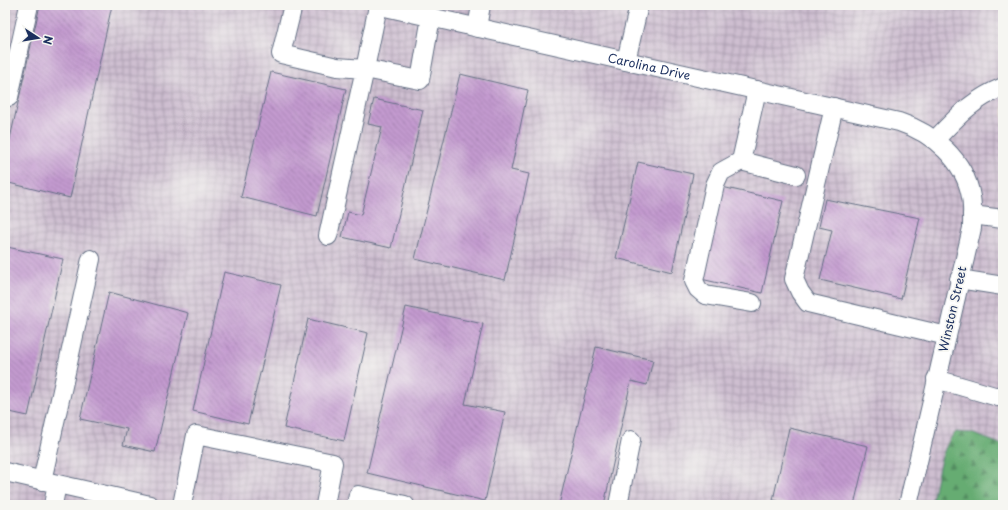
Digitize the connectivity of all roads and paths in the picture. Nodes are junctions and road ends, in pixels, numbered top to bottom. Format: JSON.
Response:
{"nodes":[{"id":1,"x":29,"y":5,"type":"edge"},
{"id":2,"x":293,"y":5,"type":"edge"},
{"id":3,"x":377,"y":5,"type":"edge"},
{"id":4,"x":481,"y":5,"type":"edge"},
{"id":5,"x":639,"y":5,"type":"edge"},
{"id":6,"x":431,"y":17,"type":"junction"},
{"id":7,"x":476,"y":28,"type":"junction"},
{"id":8,"x":626,"y":61,"type":"junction"},
{"id":9,"x":365,"y":69,"type":"junction"},
{"id":10,"x":1003,"y":87,"type":"edge"},
{"id":11,"x":757,"y":90,"type":"junction"},
{"id":12,"x":9,"y":97,"type":"dead end"},
{"id":13,"x":834,"y":107,"type":"junction"},
{"id":14,"x":928,"y":136,"type":"junction"},
{"id":15,"x":741,"y":161,"type":"junction"},
{"id":16,"x":796,"y":175,"type":"dead end"},
{"id":17,"x":972,"y":215,"type":"junction"},
{"id":18,"x":1003,"y":219,"type":"edge"},
{"id":19,"x":328,"y":236,"type":"dead end"},
{"id":20,"x":91,"y":258,"type":"dead end"},
{"id":21,"x":959,"y":279,"type":"junction"},
{"id":22,"x":1003,"y":286,"type":"edge"},
{"id":23,"x":752,"y":304,"type":"dead end"},
{"id":24,"x":947,"y":336,"type":"junction"},
{"id":25,"x":936,"y":379,"type":"junction"},
{"id":26,"x":1001,"y":396,"type":"edge"},
{"id":27,"x":631,"y":440,"type":"dead end"},
{"id":28,"x":5,"y":472,"type":"edge"},
{"id":29,"x":50,"y":482,"type":"junction"},
{"id":30,"x":107,"y":500,"type":"edge"},
{"id":31,"x":53,"y":505,"type":"edge"},
{"id":32,"x":150,"y":505,"type":"edge"},
{"id":33,"x":182,"y":505,"type":"edge"},
{"id":34,"x":325,"y":505,"type":"edge"},
{"id":35,"x":356,"y":505,"type":"edge"},
{"id":36,"x":405,"y":505,"type":"edge"},
{"id":37,"x":618,"y":505,"type":"edge"},
{"id":38,"x":908,"y":505,"type":"edge"}],
"edges":[{"from":1,"to":12,"type":"street"},
{"from":2,"to":9,"type":"street"},
{"from":3,"to":6,"type":"street","name":"Carolina Drive"},
{"from":3,"to":9,"type":"street"},
{"from":4,"to":7,"type":"street"},
{"from":5,"to":8,"type":"street"},
{"from":6,"to":7,"type":"street","name":"Carolina Drive"},
{"from":6,"to":9,"type":"street"},
{"from":7,"to":8,"type":"street","name":"Carolina Drive"},
{"from":8,"to":11,"type":"street","name":"Carolina Drive"},
{"from":9,"to":19,"type":"street"},
{"from":10,"to":14,"type":"street"},
{"from":11,"to":13,"type":"street","name":"Carolina Drive"},
{"from":11,"to":15,"type":"street"},
{"from":13,"to":14,"type":"street","name":"Carolina Drive"},
{"from":13,"to":24,"type":"street"},
{"from":14,"to":17,"type":"street","name":"Winston Street"},
{"from":15,"to":16,"type":"street"},
{"from":15,"to":23,"type":"street"},
{"from":17,"to":18,"type":"street"},
{"from":17,"to":21,"type":"street","name":"Winston Street"},
{"from":20,"to":29,"type":"street"},
{"from":21,"to":22,"type":"street"},
{"from":21,"to":24,"type":"street","name":"Winston Street"},
{"from":24,"to":25,"type":"street","name":"Winston Street"},
{"from":25,"to":26,"type":"street"},
{"from":25,"to":38,"type":"street","name":"Winston Street"},
{"from":27,"to":37,"type":"street"},
{"from":28,"to":29,"type":"street"},
{"from":29,"to":30,"type":"street"},
{"from":29,"to":31,"type":"street"},
{"from":30,"to":32,"type":"street"},
{"from":33,"to":34,"type":"street"},
{"from":35,"to":36,"type":"street"}]}
